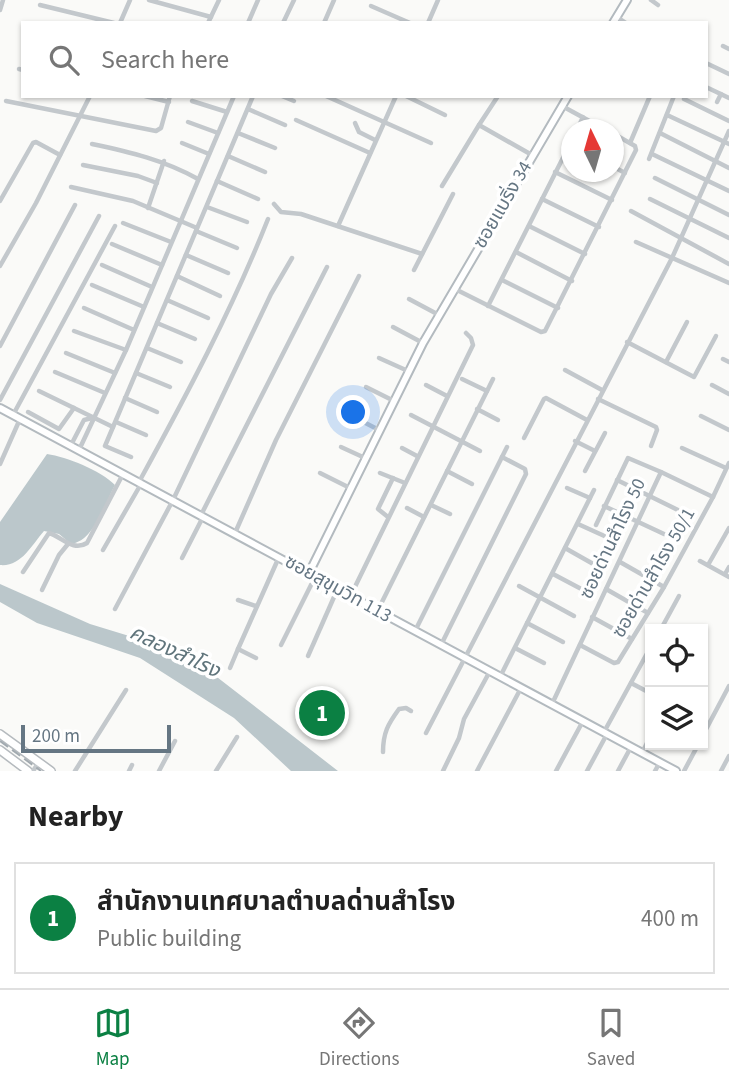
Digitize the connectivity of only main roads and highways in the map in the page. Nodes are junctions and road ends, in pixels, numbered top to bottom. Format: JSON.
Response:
{"nodes":[{"id":1,"x":627,"y":0,"type":"edge"},
{"id":2,"x":615,"y":20,"type":"edge"},
{"id":3,"x":567,"y":98,"type":"edge"},
{"id":4,"x":0,"y":408,"type":"edge"},
{"id":5,"x":312,"y":574,"type":"junction"},
{"id":6,"x":0,"y":734,"type":"edge"},
{"id":7,"x":0,"y":750,"type":"edge"},
{"id":8,"x":31,"y":771,"type":"edge"},
{"id":9,"x":51,"y":771,"type":"edge"},
{"id":10,"x":676,"y":771,"type":"edge"}],
"edges":[{"from":1,"to":2,"type":"main road"},
{"from":3,"to":5,"type":"main road","name":"ซอยแบริ่ง 34"},
{"from":4,"to":5,"type":"main road","name":"ซอยสุขุมวิท 113"},
{"from":5,"to":10,"type":"main road","name":"ซอยสุขุมวิท 113"},
{"from":6,"to":9,"type":"main road"},
{"from":7,"to":8,"type":"main road"}]}
